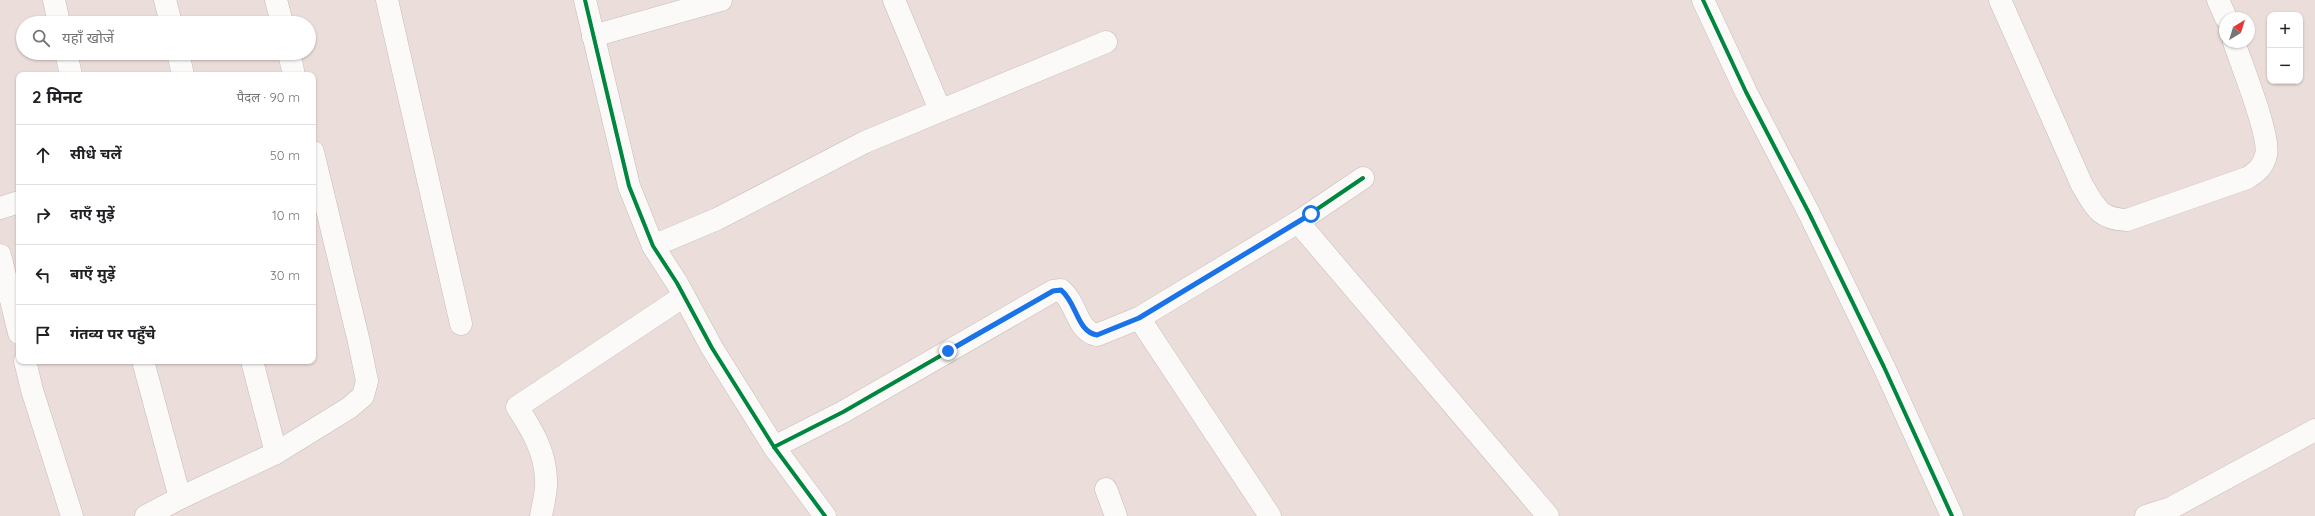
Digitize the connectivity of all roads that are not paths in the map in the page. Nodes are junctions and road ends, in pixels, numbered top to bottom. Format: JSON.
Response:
{"nodes":[{"id":1,"x":54,"y":0,"type":"edge"},
{"id":2,"x":165,"y":0,"type":"edge"},
{"id":3,"x":276,"y":0,"type":"edge"},
{"id":4,"x":387,"y":0,"type":"edge"},
{"id":5,"x":585,"y":0,"type":"edge"},
{"id":6,"x":721,"y":0,"type":"edge"},
{"id":7,"x":894,"y":0,"type":"edge"},
{"id":8,"x":1703,"y":0,"type":"edge"},
{"id":9,"x":2000,"y":0,"type":"edge"},
{"id":10,"x":2218,"y":0,"type":"edge"},
{"id":11,"x":2223,"y":12,"type":"edge"},
{"id":12,"x":57,"y":16,"type":"edge"},
{"id":13,"x":169,"y":16,"type":"edge"},
{"id":14,"x":280,"y":16,"type":"edge"},
{"id":15,"x":593,"y":36,"type":"junction"},
{"id":16,"x":1106,"y":42,"type":"dead end"},
{"id":17,"x":2236,"y":48,"type":"edge"},
{"id":18,"x":68,"y":60,"type":"edge"},
{"id":19,"x":180,"y":60,"type":"edge"},
{"id":20,"x":291,"y":60,"type":"edge"},
{"id":21,"x":70,"y":72,"type":"edge"},
{"id":22,"x":182,"y":72,"type":"edge"},
{"id":23,"x":293,"y":72,"type":"edge"},
{"id":24,"x":940,"y":110,"type":"junction"},
{"id":25,"x":316,"y":165,"type":"edge"},
{"id":26,"x":1363,"y":178,"type":"dead end"},
{"id":27,"x":16,"y":203,"type":"edge"},
{"id":28,"x":0,"y":208,"type":"edge"},
{"id":29,"x":1298,"y":222,"type":"junction"},
{"id":30,"x":653,"y":246,"type":"junction"},
{"id":31,"x":0,"y":255,"type":"edge"},
{"id":32,"x":684,"y":296,"type":"junction"},
{"id":33,"x":1139,"y":318,"type":"junction"},
{"id":34,"x":16,"y":320,"type":"edge"},
{"id":35,"x":460,"y":324,"type":"dead end"},
{"id":36,"x":26,"y":364,"type":"edge"},
{"id":37,"x":144,"y":364,"type":"edge"},
{"id":38,"x":253,"y":364,"type":"edge"},
{"id":39,"x":2315,"y":430,"type":"edge"},
{"id":40,"x":774,"y":447,"type":"junction"},
{"id":41,"x":276,"y":453,"type":"junction"},
{"id":42,"x":1106,"y":489,"type":"dead end"},
{"id":43,"x":180,"y":498,"type":"junction"},
{"id":44,"x":2173,"y":512,"type":"edge"},
{"id":45,"x":72,"y":516,"type":"edge"},
{"id":46,"x":146,"y":516,"type":"edge"},
{"id":47,"x":541,"y":516,"type":"edge"},
{"id":48,"x":825,"y":516,"type":"edge"},
{"id":49,"x":1116,"y":516,"type":"edge"},
{"id":50,"x":1270,"y":516,"type":"edge"},
{"id":51,"x":1548,"y":516,"type":"edge"},
{"id":52,"x":1952,"y":516,"type":"edge"},
{"id":53,"x":2146,"y":516,"type":"edge"}],
"edges":[{"from":1,"to":12,"type":"street"},
{"from":2,"to":13,"type":"street"},
{"from":3,"to":14,"type":"street"},
{"from":4,"to":35,"type":"street"},
{"from":5,"to":15,"type":"street"},
{"from":6,"to":15,"type":"street"},
{"from":7,"to":24,"type":"street"},
{"from":8,"to":52,"type":"street"},
{"from":9,"to":17,"type":"street"},
{"from":10,"to":11,"type":"street"},
{"from":15,"to":30,"type":"street"},
{"from":16,"to":24,"type":"street"},
{"from":18,"to":21,"type":"street"},
{"from":19,"to":22,"type":"street"},
{"from":20,"to":23,"type":"street"},
{"from":24,"to":30,"type":"street"},
{"from":25,"to":41,"type":"street"},
{"from":26,"to":29,"type":"street"},
{"from":27,"to":28,"type":"street"},
{"from":29,"to":33,"type":"street"},
{"from":29,"to":51,"type":"street"},
{"from":30,"to":32,"type":"street"},
{"from":31,"to":34,"type":"street"},
{"from":32,"to":40,"type":"street"},
{"from":32,"to":47,"type":"street"},
{"from":33,"to":40,"type":"street"},
{"from":33,"to":50,"type":"street"},
{"from":36,"to":45,"type":"street"},
{"from":37,"to":43,"type":"street"},
{"from":38,"to":41,"type":"street"},
{"from":39,"to":44,"type":"street"},
{"from":40,"to":48,"type":"street"},
{"from":41,"to":43,"type":"street"},
{"from":42,"to":49,"type":"street"},
{"from":43,"to":46,"type":"street"},
{"from":44,"to":53,"type":"street"}]}
